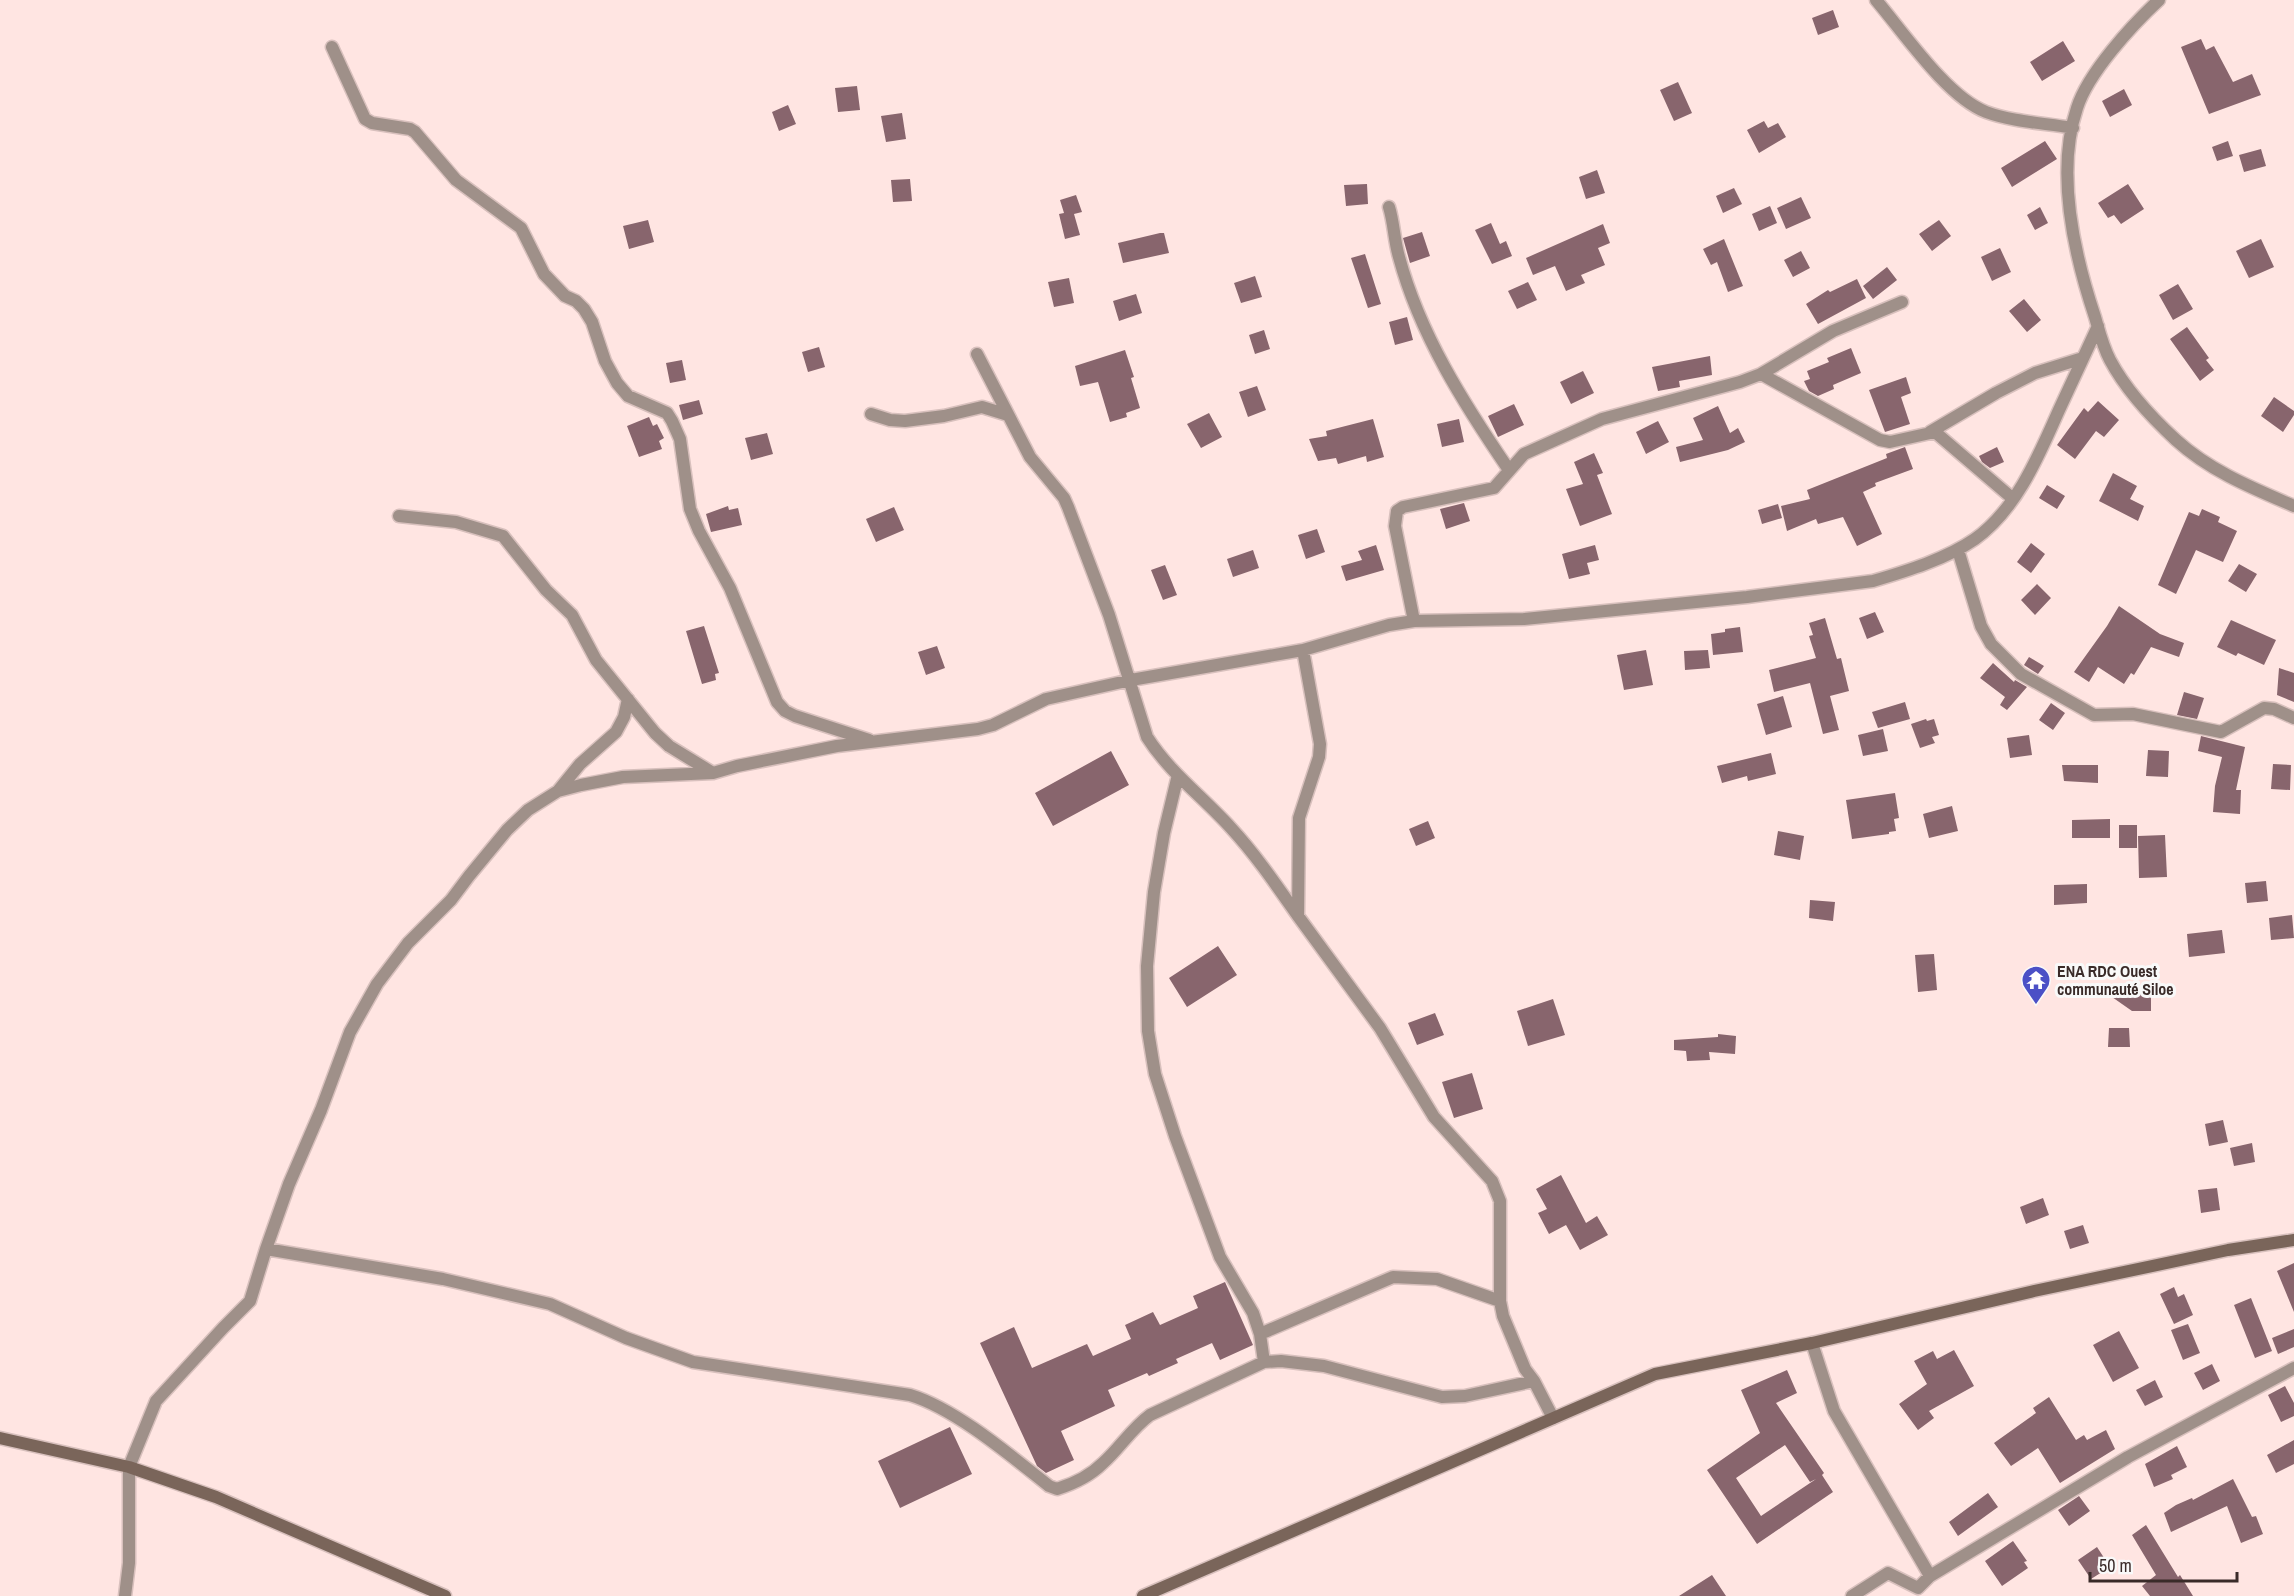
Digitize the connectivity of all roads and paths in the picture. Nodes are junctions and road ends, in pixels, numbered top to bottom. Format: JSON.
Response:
{"nodes":[{"id":1,"x":1876,"y":0,"type":"edge"},
{"id":2,"x":2158,"y":0,"type":"edge"},
{"id":3,"x":332,"y":47,"type":"dead end"},
{"id":4,"x":2073,"y":128,"type":"junction"},
{"id":5,"x":1389,"y":207,"type":"dead end"},
{"id":6,"x":1902,"y":302,"type":"dead end"},
{"id":7,"x":2098,"y":326,"type":"junction"},
{"id":8,"x":978,"y":354,"type":"dead end"},
{"id":9,"x":2083,"y":358,"type":"junction"},
{"id":10,"x":1761,"y":374,"type":"junction"},
{"id":11,"x":871,"y":414,"type":"dead end"},
{"id":12,"x":1008,"y":415,"type":"junction"},
{"id":13,"x":1930,"y":432,"type":"junction"},
{"id":14,"x":1509,"y":470,"type":"junction"},
{"id":15,"x":2012,"y":498,"type":"junction"},
{"id":16,"x":2294,"y":506,"type":"edge"},
{"id":17,"x":399,"y":516,"type":"dead end"},
{"id":18,"x":1958,"y":550,"type":"junction"},
{"id":19,"x":1414,"y":621,"type":"junction"},
{"id":20,"x":1303,"y":650,"type":"junction"},
{"id":21,"x":1131,"y":680,"type":"junction"},
{"id":22,"x":628,"y":699,"type":"junction"},
{"id":23,"x":2294,"y":718,"type":"edge"},
{"id":24,"x":873,"y":741,"type":"junction"},
{"id":25,"x":713,"y":773,"type":"junction"},
{"id":26,"x":1178,"y":775,"type":"junction"},
{"id":27,"x":558,"y":791,"type":"junction"},
{"id":28,"x":1298,"y":916,"type":"junction"},
{"id":29,"x":2294,"y":1240,"type":"edge"},
{"id":30,"x":266,"y":1249,"type":"junction"},
{"id":31,"x":1500,"y":1301,"type":"junction"},
{"id":32,"x":1260,"y":1334,"type":"junction"},
{"id":33,"x":1812,"y":1343,"type":"junction"},
{"id":34,"x":1264,"y":1362,"type":"junction"},
{"id":35,"x":2294,"y":1368,"type":"edge"},
{"id":36,"x":1534,"y":1381,"type":"junction"},
{"id":37,"x":1553,"y":1418,"type":"junction"},
{"id":38,"x":0,"y":1438,"type":"edge"},
{"id":39,"x":129,"y":1467,"type":"junction"},
{"id":40,"x":1930,"y":1576,"type":"junction"},
{"id":41,"x":1919,"y":1592,"type":"edge"},
{"id":42,"x":125,"y":1596,"type":"edge"},
{"id":43,"x":446,"y":1596,"type":"edge"},
{"id":44,"x":1143,"y":1596,"type":"edge"},
{"id":45,"x":1852,"y":1596,"type":"edge"}],
"edges":[{"from":1,"to":4,"type":"street"},
{"from":2,"to":4,"type":"street"},
{"from":3,"to":24,"type":"street"},
{"from":4,"to":7,"type":"street"},
{"from":5,"to":14,"type":"street"},
{"from":6,"to":10,"type":"street"},
{"from":7,"to":9,"type":"street"},
{"from":7,"to":16,"type":"street"},
{"from":8,"to":12,"type":"street"},
{"from":9,"to":13,"type":"street"},
{"from":9,"to":15,"type":"street"},
{"from":10,"to":13,"type":"street"},
{"from":10,"to":14,"type":"street"},
{"from":11,"to":12,"type":"street"},
{"from":12,"to":21,"type":"street"},
{"from":13,"to":15,"type":"street"},
{"from":14,"to":19,"type":"street"},
{"from":15,"to":18,"type":"street"},
{"from":17,"to":22,"type":"street"},
{"from":18,"to":19,"type":"street"},
{"from":18,"to":23,"type":"street"},
{"from":19,"to":20,"type":"street"},
{"from":20,"to":21,"type":"street"},
{"from":20,"to":28,"type":"street"},
{"from":21,"to":24,"type":"street"},
{"from":21,"to":26,"type":"street"},
{"from":22,"to":25,"type":"street"},
{"from":22,"to":27,"type":"street"},
{"from":24,"to":25,"type":"street"},
{"from":25,"to":27,"type":"street"},
{"from":26,"to":28,"type":"street"},
{"from":26,"to":32,"type":"street"},
{"from":27,"to":30,"type":"street"},
{"from":28,"to":31,"type":"street"},
{"from":29,"to":33,"type":"main road"},
{"from":30,"to":34,"type":"street"},
{"from":30,"to":39,"type":"street"},
{"from":31,"to":32,"type":"street"},
{"from":31,"to":36,"type":"street"},
{"from":32,"to":34,"type":"street"},
{"from":33,"to":37,"type":"main road"},
{"from":33,"to":40,"type":"street"},
{"from":34,"to":36,"type":"street"},
{"from":35,"to":40,"type":"street"},
{"from":36,"to":37,"type":"street"},
{"from":37,"to":44,"type":"main road"},
{"from":38,"to":39,"type":"main road"},
{"from":39,"to":42,"type":"street"},
{"from":39,"to":43,"type":"main road"},
{"from":40,"to":41,"type":"street"},
{"from":41,"to":45,"type":"street"}]}
